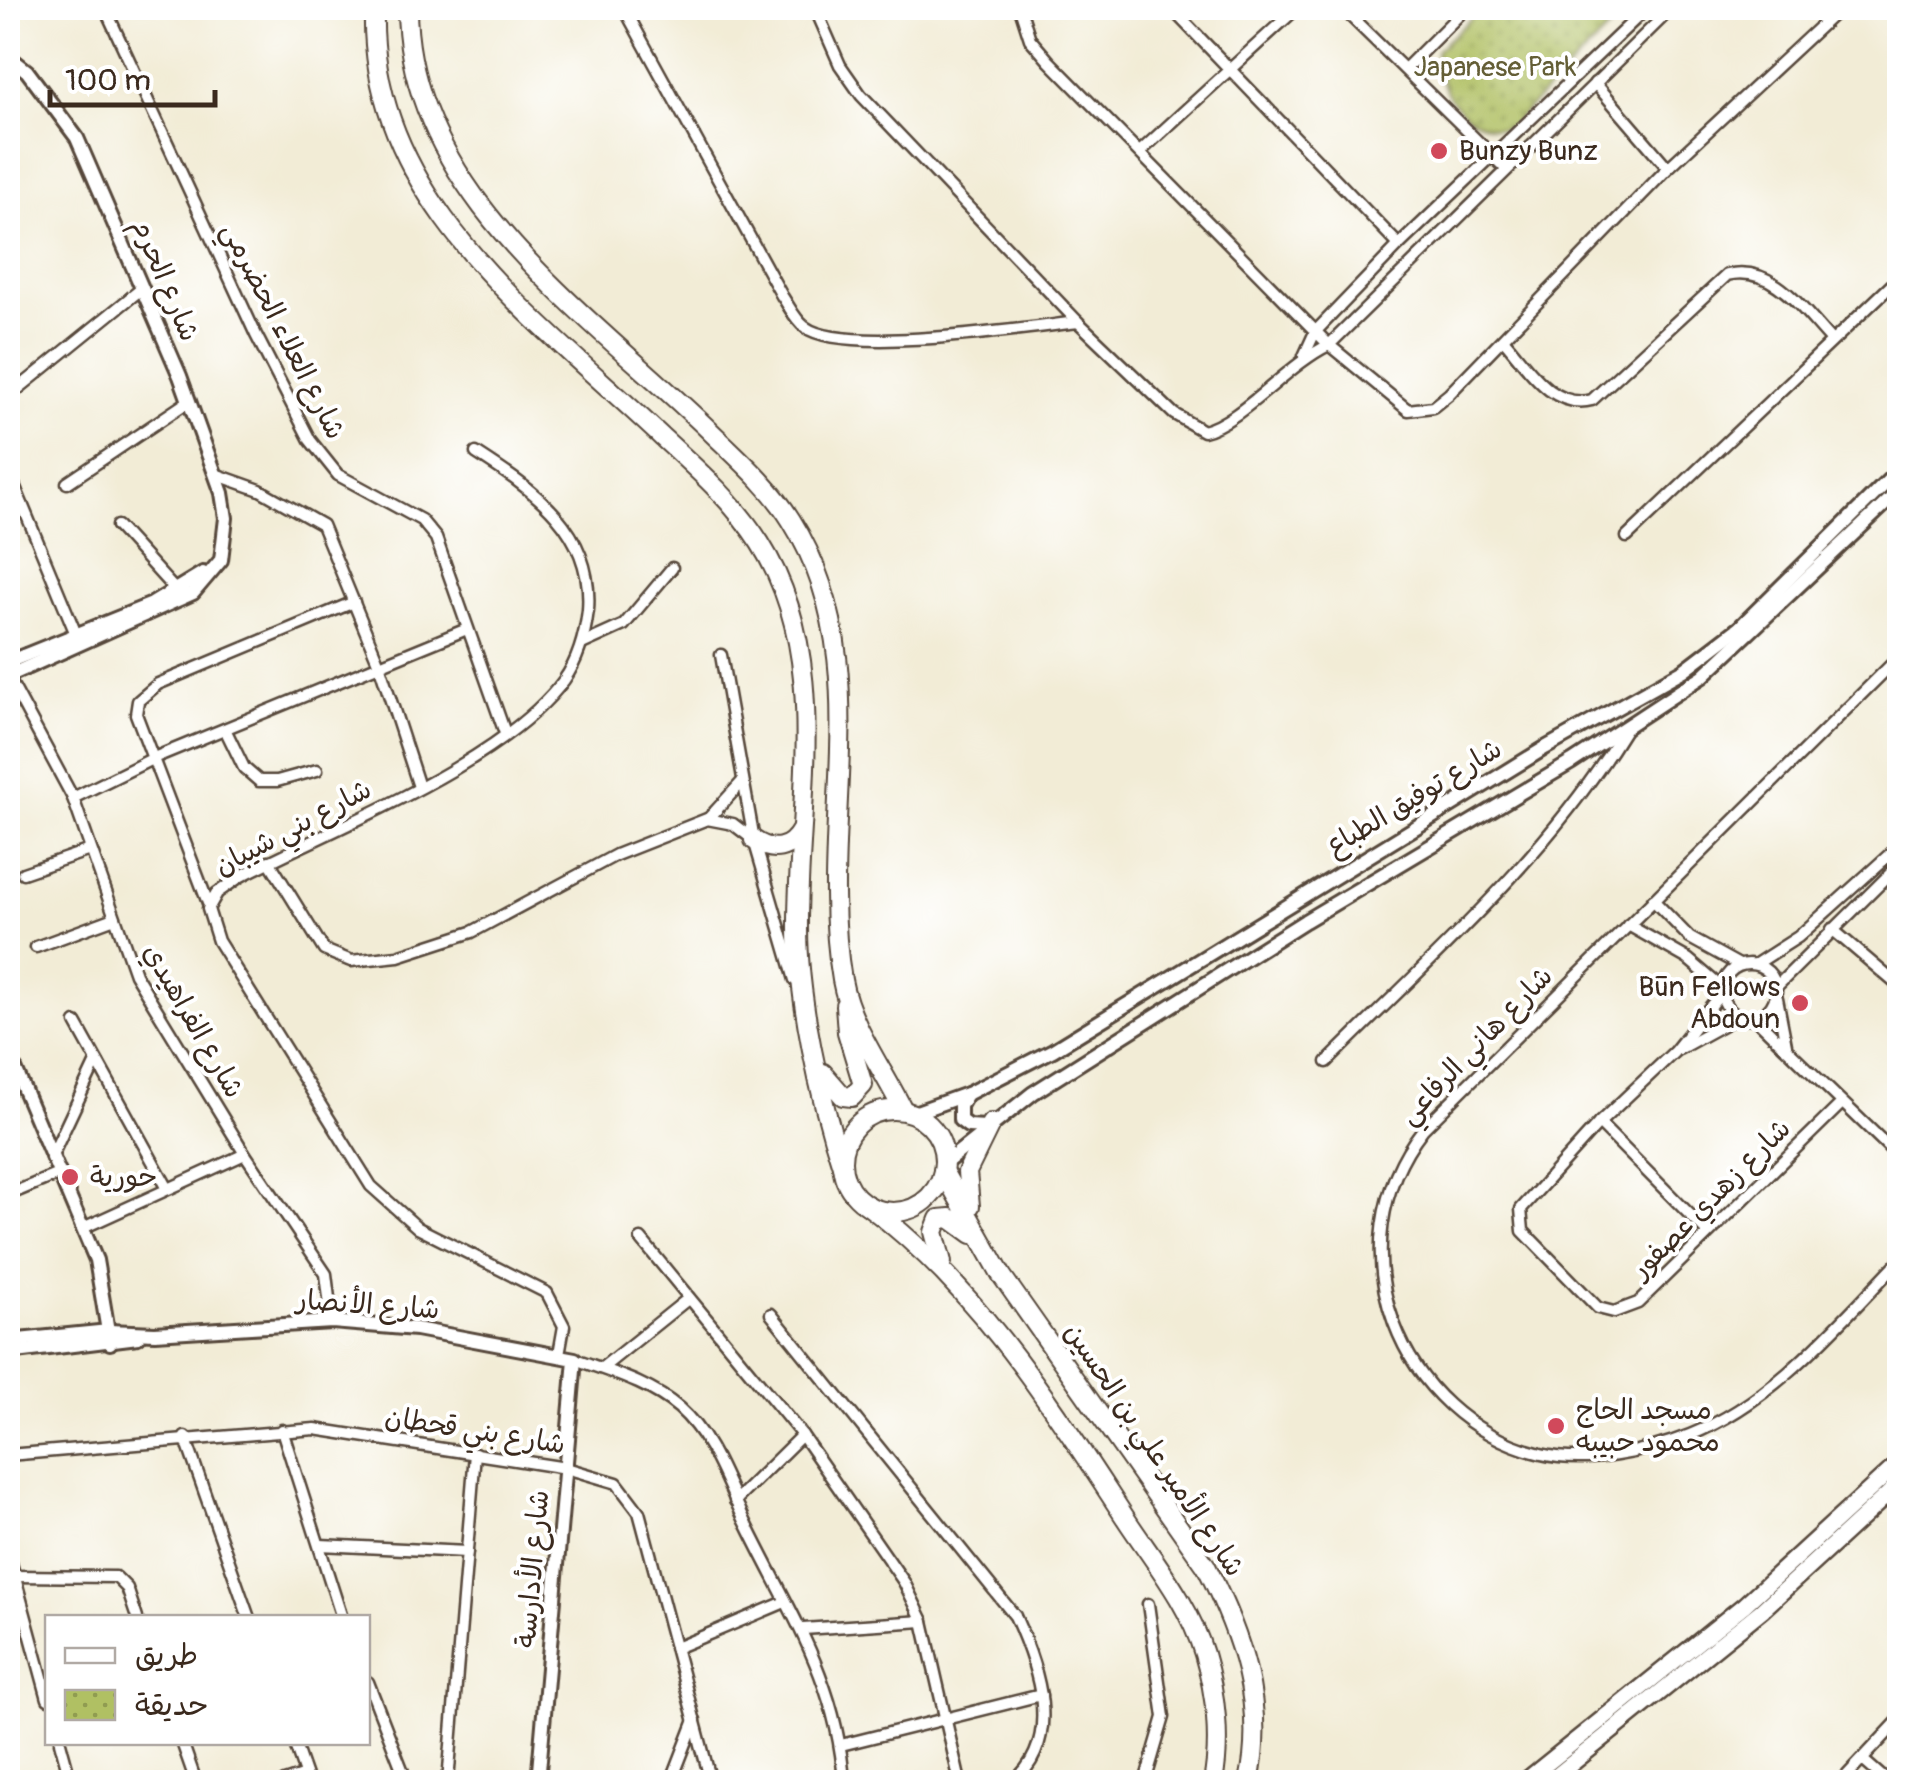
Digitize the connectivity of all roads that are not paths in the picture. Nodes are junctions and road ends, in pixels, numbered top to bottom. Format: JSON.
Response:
{"nodes":[{"id":1,"x":104,"y":8,"type":"edge"},
{"id":2,"x":374,"y":8,"type":"edge"},
{"id":3,"x":406,"y":8,"type":"edge"},
{"id":4,"x":624,"y":8,"type":"edge"},
{"id":5,"x":815,"y":8,"type":"edge"},
{"id":6,"x":1020,"y":8,"type":"edge"},
{"id":7,"x":1171,"y":8,"type":"edge"},
{"id":8,"x":1298,"y":8,"type":"edge"},
{"id":9,"x":1342,"y":8,"type":"edge"},
{"id":10,"x":1466,"y":8,"type":"edge"},
{"id":11,"x":1647,"y":8,"type":"edge"},
{"id":12,"x":1672,"y":8,"type":"edge"},
{"id":13,"x":1840,"y":8,"type":"edge"},
{"id":14,"x":8,"y":56,"type":"edge"},
{"id":15,"x":1232,"y":68,"type":"junction"},
{"id":16,"x":1405,"y":69,"type":"junction"},
{"id":17,"x":1595,"y":84,"type":"junction"},
{"id":18,"x":1142,"y":150,"type":"junction"},
{"id":19,"x":1492,"y":156,"type":"junction"},
{"id":20,"x":1668,"y":168,"type":"junction"},
{"id":21,"x":1506,"y":169,"type":"junction"},
{"id":22,"x":8,"y":204,"type":"edge"},
{"id":23,"x":8,"y":230,"type":"edge"},
{"id":24,"x":1399,"y":245,"type":"junction"},
{"id":25,"x":1900,"y":277,"type":"edge"},
{"id":26,"x":140,"y":290,"type":"junction"},
{"id":27,"x":1078,"y":322,"type":"junction"},
{"id":28,"x":1315,"y":332,"type":"junction"},
{"id":29,"x":1504,"y":340,"type":"junction"},
{"id":30,"x":1831,"y":340,"type":"junction"},
{"id":31,"x":1329,"y":345,"type":"junction"},
{"id":32,"x":1304,"y":357,"type":"junction"},
{"id":33,"x":8,"y":397,"type":"edge"},
{"id":34,"x":188,"y":401,"type":"junction"},
{"id":35,"x":476,"y":453,"type":"dead end"},
{"id":36,"x":1900,"y":469,"type":"edge"},
{"id":37,"x":8,"y":470,"type":"edge"},
{"id":38,"x":215,"y":474,"type":"junction"},
{"id":39,"x":67,"y":483,"type":"dead end"},
{"id":40,"x":11,"y":489,"type":"edge"},
{"id":41,"x":1900,"y":490,"type":"edge"},
{"id":42,"x":117,"y":526,"type":"dead end"},
{"id":43,"x":1627,"y":537,"type":"dead end"},
{"id":44,"x":223,"y":548,"type":"junction"},
{"id":45,"x":672,"y":568,"type":"dead end"},
{"id":46,"x":177,"y":592,"type":"junction"},
{"id":47,"x":354,"y":602,"type":"junction"},
{"id":48,"x":468,"y":630,"type":"junction"},
{"id":49,"x":77,"y":637,"type":"junction"},
{"id":50,"x":582,"y":644,"type":"junction"},
{"id":51,"x":721,"y":655,"type":"dead end"},
{"id":52,"x":1900,"y":656,"type":"edge"},
{"id":53,"x":8,"y":662,"type":"edge"},
{"id":54,"x":379,"y":664,"type":"junction"},
{"id":55,"x":8,"y":677,"type":"edge"},
{"id":56,"x":1625,"y":728,"type":"junction"},
{"id":57,"x":224,"y":729,"type":"junction"},
{"id":58,"x":505,"y":733,"type":"junction"},
{"id":59,"x":1545,"y":748,"type":"junction"},
{"id":60,"x":156,"y":757,"type":"junction"},
{"id":61,"x":316,"y":770,"type":"dead end"},
{"id":62,"x":1557,"y":771,"type":"junction"},
{"id":63,"x":742,"y":782,"type":"junction"},
{"id":64,"x":418,"y":787,"type":"junction"},
{"id":65,"x":73,"y":798,"type":"junction"},
{"id":66,"x":707,"y":820,"type":"junction"},
{"id":67,"x":802,"y":830,"type":"junction"},
{"id":68,"x":754,"y":840,"type":"junction"},
{"id":69,"x":1900,"y":844,"type":"edge"},
{"id":70,"x":90,"y":850,"type":"junction"},
{"id":71,"x":270,"y":862,"type":"junction"},
{"id":72,"x":1900,"y":864,"type":"edge"},
{"id":73,"x":22,"y":873,"type":"dead end"},
{"id":74,"x":1652,"y":900,"type":"junction"},
{"id":75,"x":208,"y":902,"type":"junction"},
{"id":76,"x":112,"y":919,"type":"junction"},
{"id":77,"x":1628,"y":925,"type":"junction"},
{"id":78,"x":1832,"y":929,"type":"junction"},
{"id":79,"x":36,"y":948,"type":"dead end"},
{"id":80,"x":1756,"y":964,"type":"junction"},
{"id":81,"x":1739,"y":965,"type":"junction"},
{"id":82,"x":1900,"y":987,"type":"edge"},
{"id":83,"x":1722,"y":990,"type":"junction"},
{"id":84,"x":1776,"y":990,"type":"junction"},
{"id":85,"x":846,"y":999,"type":"junction"},
{"id":86,"x":806,"y":1009,"type":"junction"},
{"id":87,"x":1739,"y":1016,"type":"junction"},
{"id":88,"x":1754,"y":1017,"type":"junction"},
{"id":89,"x":76,"y":1023,"type":"dead end"},
{"id":90,"x":1786,"y":1046,"type":"junction"},
{"id":91,"x":8,"y":1052,"type":"edge"},
{"id":92,"x":1674,"y":1052,"type":"junction"},
{"id":93,"x":96,"y":1062,"type":"junction"},
{"id":94,"x":1326,"y":1062,"type":"dead end"},
{"id":95,"x":820,"y":1069,"type":"junction"},
{"id":96,"x":967,"y":1094,"type":"junction"},
{"id":97,"x":1841,"y":1104,"type":"junction"},
{"id":98,"x":908,"y":1112,"type":"junction"},
{"id":99,"x":1599,"y":1123,"type":"junction"},
{"id":100,"x":988,"y":1125,"type":"junction"},
{"id":101,"x":246,"y":1154,"type":"junction"},
{"id":102,"x":51,"y":1158,"type":"junction"},
{"id":103,"x":1900,"y":1158,"type":"edge"},
{"id":104,"x":842,"y":1166,"type":"junction"},
{"id":105,"x":944,"y":1167,"type":"junction"},
{"id":106,"x":58,"y":1174,"type":"junction"},
{"id":107,"x":167,"y":1187,"type":"junction"},
{"id":108,"x":8,"y":1195,"type":"edge"},
{"id":109,"x":867,"y":1205,"type":"junction"},
{"id":110,"x":84,"y":1228,"type":"junction"},
{"id":111,"x":1707,"y":1232,"type":"junction"},
{"id":112,"x":641,"y":1239,"type":"dead end"},
{"id":113,"x":979,"y":1241,"type":"junction"},
{"id":114,"x":1900,"y":1260,"type":"edge"},
{"id":115,"x":944,"y":1268,"type":"junction"},
{"id":116,"x":690,"y":1298,"type":"junction"},
{"id":117,"x":771,"y":1314,"type":"dead end"},
{"id":118,"x":332,"y":1322,"type":"junction"},
{"id":119,"x":110,"y":1337,"type":"junction"},
{"id":120,"x":8,"y":1341,"type":"edge"},
{"id":121,"x":37,"y":1344,"type":"junction"},
{"id":122,"x":8,"y":1354,"type":"edge"},
{"id":123,"x":559,"y":1354,"type":"junction"},
{"id":124,"x":575,"y":1359,"type":"junction"},
{"id":125,"x":602,"y":1368,"type":"junction"},
{"id":126,"x":282,"y":1430,"type":"junction"},
{"id":127,"x":802,"y":1436,"type":"junction"},
{"id":128,"x":185,"y":1437,"type":"junction"},
{"id":129,"x":475,"y":1453,"type":"junction"},
{"id":130,"x":8,"y":1455,"type":"edge"},
{"id":131,"x":1900,"y":1462,"type":"edge"},
{"id":132,"x":566,"y":1468,"type":"junction"},
{"id":133,"x":1900,"y":1483,"type":"edge"},
{"id":134,"x":735,"y":1501,"type":"junction"},
{"id":135,"x":320,"y":1545,"type":"junction"},
{"id":136,"x":8,"y":1552,"type":"edge"},
{"id":137,"x":466,"y":1552,"type":"junction"},
{"id":138,"x":12,"y":1576,"type":"junction"},
{"id":139,"x":785,"y":1602,"type":"junction"},
{"id":140,"x":1148,"y":1604,"type":"dead end"},
{"id":141,"x":137,"y":1615,"type":"edge"},
{"id":142,"x":248,"y":1615,"type":"edge"},
{"id":143,"x":341,"y":1615,"type":"edge"},
{"id":144,"x":923,"y":1621,"type":"junction"},
{"id":145,"x":803,"y":1629,"type":"junction"},
{"id":146,"x":678,"y":1647,"type":"junction"},
{"id":147,"x":370,"y":1687,"type":"edge"},
{"id":148,"x":45,"y":1689,"type":"edge"},
{"id":149,"x":1041,"y":1695,"type":"junction"},
{"id":150,"x":944,"y":1718,"type":"junction"},
{"id":151,"x":1900,"y":1719,"type":"edge"},
{"id":152,"x":696,"y":1720,"type":"junction"},
{"id":153,"x":61,"y":1745,"type":"edge"},
{"id":154,"x":183,"y":1745,"type":"edge"},
{"id":155,"x":295,"y":1745,"type":"edge"},
{"id":156,"x":841,"y":1745,"type":"junction"},
{"id":157,"x":1864,"y":1761,"type":"junction"},
{"id":158,"x":307,"y":1779,"type":"edge"},
{"id":159,"x":1251,"y":1781,"type":"edge"},
{"id":160,"x":71,"y":1782,"type":"edge"},
{"id":161,"x":196,"y":1782,"type":"edge"},
{"id":162,"x":284,"y":1782,"type":"edge"},
{"id":163,"x":406,"y":1782,"type":"edge"},
{"id":164,"x":448,"y":1782,"type":"edge"},
{"id":165,"x":538,"y":1782,"type":"edge"},
{"id":166,"x":671,"y":1782,"type":"edge"},
{"id":167,"x":711,"y":1782,"type":"edge"},
{"id":168,"x":844,"y":1782,"type":"edge"},
{"id":169,"x":960,"y":1782,"type":"edge"},
{"id":170,"x":1012,"y":1782,"type":"edge"},
{"id":171,"x":1145,"y":1782,"type":"edge"},
{"id":172,"x":1214,"y":1782,"type":"edge"},
{"id":173,"x":1524,"y":1782,"type":"edge"},
{"id":174,"x":1550,"y":1782,"type":"edge"},
{"id":175,"x":1841,"y":1782,"type":"edge"},
{"id":176,"x":1888,"y":1782,"type":"edge"}],
"edges":[{"from":1,"to":48,"type":"street","name":"شارع العلاء الحضرمي"},
{"from":2,"to":67,"type":"main road"},
{"from":3,"to":85,"type":"main road"},
{"from":4,"to":27,"type":"street"},
{"from":5,"to":27,"type":"street"},
{"from":6,"to":18,"type":"street"},
{"from":7,"to":15,"type":"street"},
{"from":8,"to":15,"type":"street"},
{"from":9,"to":16,"type":"street"},
{"from":10,"to":16,"type":"street"},
{"from":11,"to":19,"type":"street"},
{"from":12,"to":17,"type":"street"},
{"from":13,"to":20,"type":"street"},
{"from":14,"to":26,"type":"street","name":"شارع الحرم"},
{"from":15,"to":18,"type":"street"},
{"from":15,"to":24,"type":"street"},
{"from":16,"to":19,"type":"street"},
{"from":17,"to":20,"type":"street"},
{"from":17,"to":21,"type":"street"},
{"from":18,"to":28,"type":"street"},
{"from":19,"to":21,"type":"street"},
{"from":19,"to":24,"type":"street"},
{"from":20,"to":29,"type":"street"},
{"from":21,"to":31,"type":"street"},
{"from":22,"to":23,"type":"street"},
{"from":24,"to":28,"type":"street"},
{"from":25,"to":30,"type":"street"},
{"from":26,"to":33,"type":"street"},
{"from":26,"to":34,"type":"street","name":"شارع الحرم"},
{"from":27,"to":32,"type":"street"},
{"from":28,"to":31,"type":"street"},
{"from":28,"to":32,"type":"street"},
{"from":29,"to":30,"type":"street"},
{"from":29,"to":31,"type":"street"},
{"from":30,"to":43,"type":"street"},
{"from":31,"to":32,"type":"street"},
{"from":34,"to":38,"type":"street","name":"شارع الحرم"},
{"from":34,"to":39,"type":"street"},
{"from":35,"to":50,"type":"street","name":"شارع بني شيبان"},
{"from":36,"to":59,"type":"street","name":"شارع توفيق الطباع"},
{"from":37,"to":40,"type":"street"},
{"from":38,"to":44,"type":"street","name":"شارع الحرم"},
{"from":38,"to":47,"type":"street"},
{"from":40,"to":49,"type":"street"},
{"from":41,"to":56,"type":"street","name":"شارع توفيق الطباع"},
{"from":42,"to":46,"type":"street"},
{"from":44,"to":46,"type":"street"},
{"from":44,"to":49,"type":"street"},
{"from":45,"to":50,"type":"street"},
{"from":46,"to":49,"type":"street"},
{"from":47,"to":54,"type":"street"},
{"from":47,"to":60,"type":"street"},
{"from":48,"to":54,"type":"street"},
{"from":48,"to":58,"type":"street","name":"شارع العلاء الحضرمي"},
{"from":49,"to":53,"type":"street"},
{"from":49,"to":55,"type":"street"},
{"from":50,"to":58,"type":"street","name":"شارع بني شيبان"},
{"from":51,"to":63,"type":"street"},
{"from":52,"to":74,"type":"street","name":"شارع هاني الرفاعي"},
{"from":54,"to":57,"type":"street"},
{"from":54,"to":64,"type":"street"},
{"from":55,"to":65,"type":"street","name":"شارع الفراهيدي"},
{"from":56,"to":62,"type":"street","name":"شارع توفيق الطباع"},
{"from":56,"to":94,"type":"street"},
{"from":57,"to":60,"type":"street"},
{"from":57,"to":61,"type":"street"},
{"from":58,"to":64,"type":"street","name":"شارع بني شيبان"},
{"from":59,"to":62,"type":"street"},
{"from":59,"to":96,"type":"street","name":"شارع توفيق الطباع"},
{"from":60,"to":65,"type":"street"},
{"from":60,"to":75,"type":"street"},
{"from":62,"to":100,"type":"street","name":"شارع توفيق الطباع"},
{"from":63,"to":66,"type":"street"},
{"from":63,"to":68,"type":"street"},
{"from":64,"to":71,"type":"street","name":"شارع بني شيبان"},
{"from":65,"to":70,"type":"street","name":"شارع الفراهيدي"},
{"from":66,"to":68,"type":"street"},
{"from":66,"to":71,"type":"street"},
{"from":67,"to":68,"type":"main road"},
{"from":67,"to":86,"type":"main road"},
{"from":68,"to":86,"type":"street"},
{"from":69,"to":80,"type":"street"},
{"from":70,"to":73,"type":"street"},
{"from":70,"to":76,"type":"street","name":"شارع الفراهيدي"},
{"from":71,"to":75,"type":"street","name":"شارع بني شيبان"},
{"from":72,"to":78,"type":"street"},
{"from":74,"to":77,"type":"street","name":"شارع هاني الرفاعي"},
{"from":74,"to":81,"type":"street"},
{"from":75,"to":123,"type":"street","name":"شارع بني شيبان"},
{"from":76,"to":79,"type":"street"},
{"from":76,"to":101,"type":"street","name":"شارع الفراهيدي"},
{"from":77,"to":83,"type":"street"},
{"from":77,"to":114,"type":"street","name":"شارع هاني الرفاعي"},
{"from":78,"to":82,"type":"street"},
{"from":78,"to":84,"type":"street"},
{"from":80,"to":81,"type":"street"},
{"from":80,"to":84,"type":"street"},
{"from":81,"to":83,"type":"street"},
{"from":83,"to":87,"type":"street"},
{"from":83,"to":92,"type":"street","name":"شارع زهدي عصفور"},
{"from":84,"to":88,"type":"street"},
{"from":84,"to":90,"type":"street"},
{"from":85,"to":95,"type":"main road"},
{"from":85,"to":98,"type":"main road"},
{"from":86,"to":95,"type":"main road"},
{"from":87,"to":88,"type":"street"},
{"from":87,"to":92,"type":"street","name":"شارع زهدي عصفور"},
{"from":88,"to":90,"type":"street"},
{"from":89,"to":93,"type":"street"},
{"from":90,"to":97,"type":"street"},
{"from":91,"to":102,"type":"street"},
{"from":92,"to":99,"type":"street","name":"شارع زهدي عصفور"},
{"from":93,"to":102,"type":"street"},
{"from":93,"to":107,"type":"street"},
{"from":95,"to":104,"type":"main road"},
{"from":96,"to":98,"type":"street","name":"شارع توفيق الطباع"},
{"from":96,"to":100,"type":"street"},
{"from":97,"to":103,"type":"street"},
{"from":97,"to":111,"type":"street","name":"شارع زهدي عصفور"},
{"from":98,"to":104,"type":"main road"},
{"from":98,"to":105,"type":"main road"},
{"from":99,"to":111,"type":"street"},
{"from":99,"to":111,"type":"street","name":"شارع زهدي عصفور"},
{"from":100,"to":105,"type":"street","name":"شارع توفيق الطباع"},
{"from":100,"to":113,"type":"main road"},
{"from":101,"to":107,"type":"street"},
{"from":101,"to":118,"type":"street","name":"شارع الفراهيدي"},
{"from":102,"to":106,"type":"street"},
{"from":104,"to":109,"type":"main road"},
{"from":105,"to":109,"type":"main road"},
{"from":105,"to":113,"type":"main road","name":"شارع الأمير علي بن الحسين"},
{"from":106,"to":108,"type":"street"},
{"from":106,"to":110,"type":"street"},
{"from":107,"to":110,"type":"street"},
{"from":109,"to":115,"type":"main road"},
{"from":110,"to":119,"type":"street"},
{"from":112,"to":116,"type":"street"},
{"from":113,"to":115,"type":"main road"},
{"from":113,"to":159,"type":"main road","name":"شارع الأمير علي بن الحسين"},
{"from":115,"to":172,"type":"main road"},
{"from":116,"to":125,"type":"street"},
{"from":116,"to":127,"type":"street"},
{"from":117,"to":149,"type":"street"},
{"from":118,"to":119,"type":"street","name":"شارع الأنصار"},
{"from":118,"to":123,"type":"street","name":"شارع الأنصار"},
{"from":119,"to":121,"type":"street","name":"شارع الأنصار"},
{"from":120,"to":121,"type":"street","name":"شارع الأنصار"},
{"from":121,"to":122,"type":"street","name":"شارع الأنصار"},
{"from":123,"to":124,"type":"street","name":"شارع الأنصار"},
{"from":124,"to":125,"type":"street"},
{"from":124,"to":132,"type":"street","name":"شارع الأدارسة"},
{"from":125,"to":134,"type":"street"},
{"from":126,"to":128,"type":"street","name":"شارع بني قحطان"},
{"from":126,"to":129,"type":"street","name":"شارع بني قحطان"},
{"from":126,"to":135,"type":"street"},
{"from":127,"to":134,"type":"street"},
{"from":127,"to":144,"type":"street"},
{"from":128,"to":130,"type":"street","name":"شارع بني قحطان"},
{"from":128,"to":142,"type":"street"},
{"from":129,"to":132,"type":"street","name":"شارع بني قحطان"},
{"from":129,"to":137,"type":"street"},
{"from":131,"to":173,"type":"main road"},
{"from":132,"to":146,"type":"street","name":"شارع بني قحطان"},
{"from":132,"to":165,"type":"street","name":"شارع الأدارسة"},
{"from":133,"to":174,"type":"main road"},
{"from":134,"to":139,"type":"street"},
{"from":135,"to":137,"type":"street"},
{"from":135,"to":143,"type":"street"},
{"from":136,"to":138,"type":"street"},
{"from":137,"to":164,"type":"street"},
{"from":138,"to":141,"type":"street"},
{"from":138,"to":148,"type":"street"},
{"from":139,"to":145,"type":"street"},
{"from":139,"to":146,"type":"street"},
{"from":140,"to":171,"type":"street"},
{"from":144,"to":145,"type":"street"},
{"from":144,"to":150,"type":"street"},
{"from":145,"to":156,"type":"street"},
{"from":146,"to":152,"type":"street","name":"شارع بني قحطان"},
{"from":147,"to":163,"type":"street"},
{"from":149,"to":150,"type":"street"},
{"from":149,"to":170,"type":"street"},
{"from":150,"to":156,"type":"street"},
{"from":150,"to":169,"type":"street"},
{"from":151,"to":157,"type":"street"},
{"from":152,"to":166,"type":"street"},
{"from":152,"to":167,"type":"street","name":"شارع بني قحطان"},
{"from":153,"to":160,"type":"street"},
{"from":154,"to":161,"type":"street"},
{"from":155,"to":158,"type":"street"},
{"from":156,"to":168,"type":"street"},
{"from":157,"to":175,"type":"street"},
{"from":157,"to":176,"type":"street"},
{"from":158,"to":162,"type":"street"}]}
